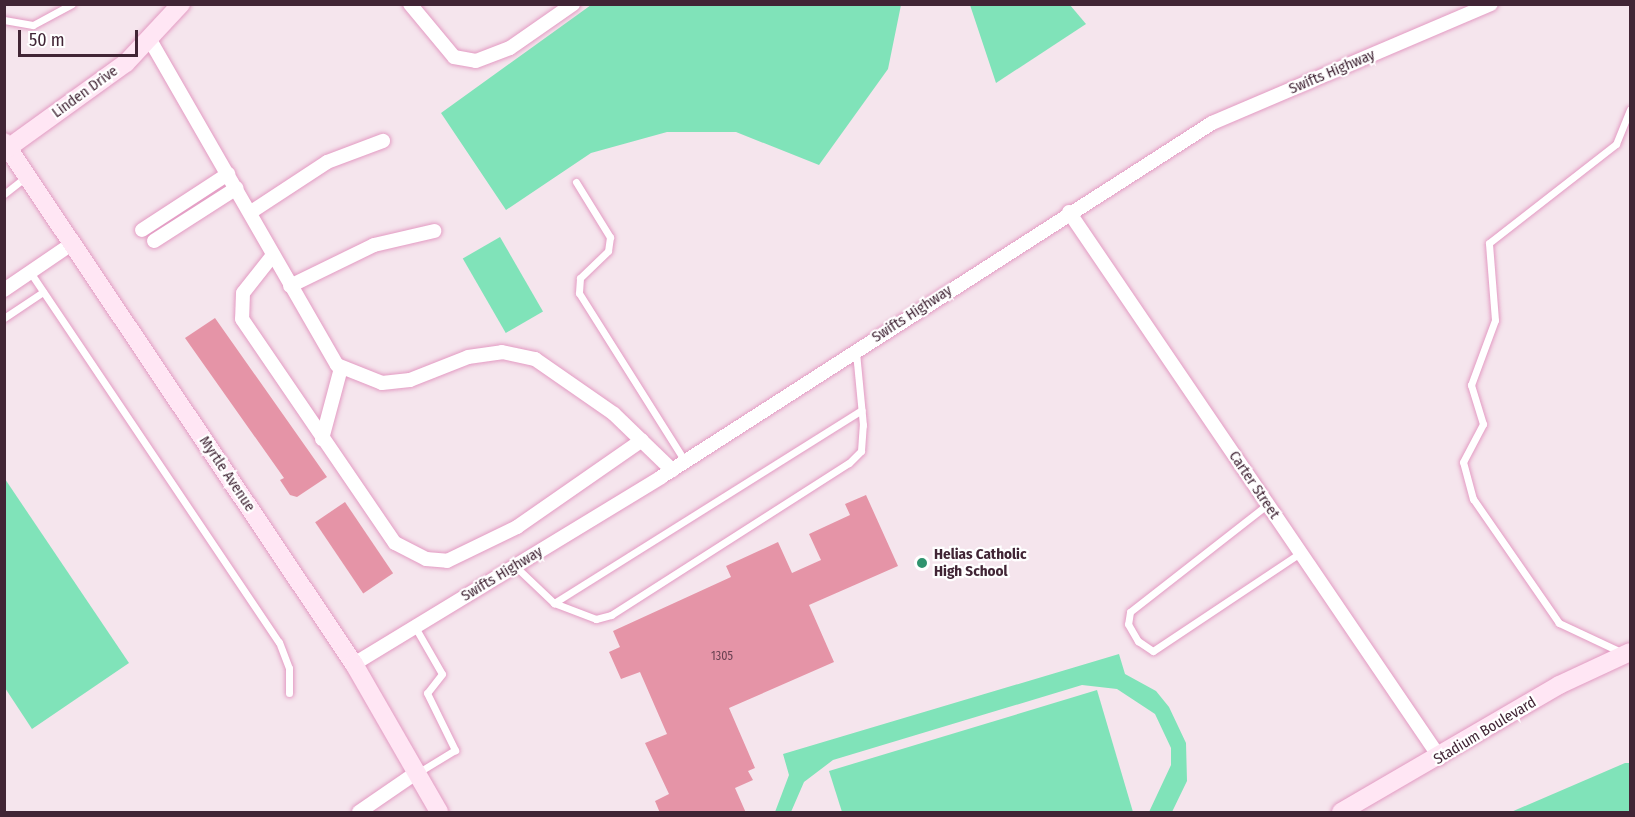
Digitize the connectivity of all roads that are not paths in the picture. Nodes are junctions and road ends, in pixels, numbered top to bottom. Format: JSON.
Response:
{"nodes":[{"id":1,"x":72,"y":4,"type":"edge"},
{"id":2,"x":181,"y":4,"type":"edge"},
{"id":3,"x":410,"y":4,"type":"edge"},
{"id":4,"x":573,"y":4,"type":"edge"},
{"id":5,"x":1491,"y":4,"type":"edge"},
{"id":6,"x":4,"y":20,"type":"edge"},
{"id":7,"x":150,"y":40,"type":"junction"},
{"id":8,"x":1630,"y":110,"type":"edge"},
{"id":9,"x":383,"y":141,"type":"dead end"},
{"id":10,"x":6,"y":145,"type":"edge"},
{"id":11,"x":228,"y":174,"type":"junction"},
{"id":12,"x":27,"y":176,"type":"junction"},
{"id":13,"x":576,"y":182,"type":"dead end"},
{"id":14,"x":237,"y":188,"type":"junction"},
{"id":15,"x":4,"y":194,"type":"edge"},
{"id":16,"x":251,"y":212,"type":"junction"},
{"id":17,"x":1069,"y":212,"type":"junction"},
{"id":18,"x":142,"y":230,"type":"dead end"},
{"id":19,"x":435,"y":231,"type":"dead end"},
{"id":20,"x":154,"y":241,"type":"dead end"},
{"id":21,"x":73,"y":243,"type":"junction"},
{"id":22,"x":273,"y":255,"type":"junction"},
{"id":23,"x":30,"y":272,"type":"junction"},
{"id":24,"x":290,"y":286,"type":"junction"},
{"id":25,"x":4,"y":290,"type":"edge"},
{"id":26,"x":43,"y":292,"type":"junction"},
{"id":27,"x":4,"y":318,"type":"edge"},
{"id":28,"x":856,"y":350,"type":"junction"},
{"id":29,"x":341,"y":368,"type":"junction"},
{"id":30,"x":862,"y":410,"type":"junction"},
{"id":31,"x":322,"y":439,"type":"junction"},
{"id":32,"x":642,"y":440,"type":"junction"},
{"id":33,"x":686,"y":461,"type":"junction"},
{"id":34,"x":672,"y":470,"type":"junction"},
{"id":35,"x":1268,"y":504,"type":"junction"},
{"id":36,"x":1300,"y":554,"type":"junction"},
{"id":37,"x":516,"y":566,"type":"junction"},
{"id":38,"x":554,"y":603,"type":"junction"},
{"id":39,"x":415,"y":627,"type":"junction"},
{"id":40,"x":1628,"y":653,"type":"edge"},
{"id":41,"x":354,"y":664,"type":"junction"},
{"id":42,"x":289,"y":693,"type":"dead end"},
{"id":43,"x":1440,"y":758,"type":"junction"},
{"id":44,"x":414,"y":775,"type":"junction"},
{"id":45,"x":359,"y":813,"type":"edge"},
{"id":46,"x":439,"y":813,"type":"edge"},
{"id":47,"x":1341,"y":813,"type":"edge"}],
"edges":[{"from":1,"to":6,"type":"lane"},
{"from":2,"to":7,"type":"street","name":"Linden Drive"},
{"from":3,"to":4,"type":"street"},
{"from":5,"to":17,"type":"street","name":"Swifts Highway"},
{"from":7,"to":10,"type":"street","name":"Linden Drive"},
{"from":7,"to":11,"type":"street"},
{"from":8,"to":40,"type":"lane"},
{"from":9,"to":16,"type":"street"},
{"from":10,"to":12,"type":"street","name":"Myrtle Avenue"},
{"from":11,"to":14,"type":"street"},
{"from":11,"to":18,"type":"street"},
{"from":12,"to":15,"type":"lane"},
{"from":12,"to":21,"type":"street","name":"Myrtle Avenue"},
{"from":13,"to":33,"type":"lane"},
{"from":14,"to":16,"type":"street"},
{"from":14,"to":20,"type":"street"},
{"from":16,"to":22,"type":"street"},
{"from":17,"to":28,"type":"street","name":"Swifts Highway"},
{"from":17,"to":35,"type":"street","name":"Carter Street"},
{"from":19,"to":24,"type":"street"},
{"from":21,"to":23,"type":"street"},
{"from":21,"to":41,"type":"street","name":"Myrtle Avenue"},
{"from":22,"to":24,"type":"street"},
{"from":22,"to":31,"type":"street"},
{"from":23,"to":25,"type":"street"},
{"from":23,"to":26,"type":"lane"},
{"from":24,"to":29,"type":"street"},
{"from":26,"to":27,"type":"lane"},
{"from":26,"to":42,"type":"lane"},
{"from":28,"to":30,"type":"lane"},
{"from":28,"to":33,"type":"street","name":"Swifts Highway"},
{"from":29,"to":31,"type":"street"},
{"from":29,"to":32,"type":"street"},
{"from":30,"to":38,"type":"lane"},
{"from":30,"to":38,"type":"lane"},
{"from":31,"to":32,"type":"street"},
{"from":32,"to":34,"type":"street"},
{"from":33,"to":34,"type":"street","name":"Swifts Highway"},
{"from":34,"to":37,"type":"street","name":"Swifts Highway"},
{"from":35,"to":36,"type":"street","name":"Carter Street"},
{"from":35,"to":36,"type":"lane"},
{"from":36,"to":43,"type":"street","name":"Carter Street"},
{"from":37,"to":38,"type":"lane"},
{"from":37,"to":39,"type":"street","name":"Swifts Highway"},
{"from":39,"to":41,"type":"street","name":"Swifts Highway"},
{"from":39,"to":44,"type":"lane"},
{"from":40,"to":43,"type":"street","name":"Stadium Boulevard"},
{"from":41,"to":44,"type":"street","name":"Myrtle Avenue"},
{"from":43,"to":47,"type":"street","name":"Stadium Boulevard"},
{"from":44,"to":45,"type":"street"},
{"from":44,"to":46,"type":"street","name":"Myrtle Avenue"}]}
